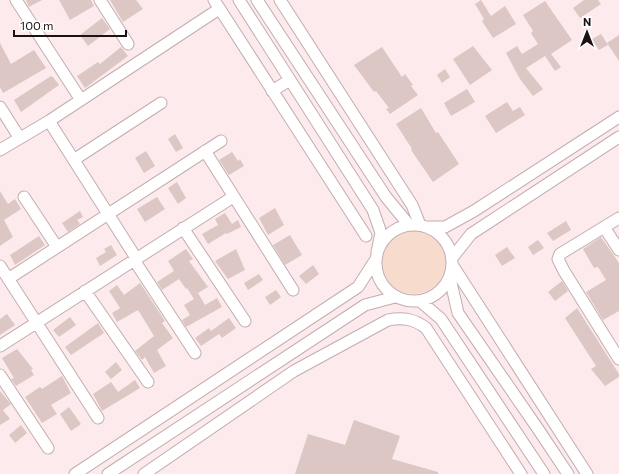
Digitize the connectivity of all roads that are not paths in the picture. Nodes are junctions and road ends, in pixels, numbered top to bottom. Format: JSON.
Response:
{"nodes":[{"id":1,"x":16,"y":0,"type":"edge"},
{"id":2,"x":100,"y":0,"type":"edge"},
{"id":3,"x":239,"y":0,"type":"edge"},
{"id":4,"x":257,"y":0,"type":"edge"},
{"id":5,"x":280,"y":0,"type":"edge"},
{"id":6,"x":217,"y":4,"type":"edge"},
{"id":7,"x":128,"y":44,"type":"dead end"},
{"id":8,"x":290,"y":80,"type":"junction"},
{"id":9,"x":272,"y":91,"type":"junction"},
{"id":10,"x":81,"y":100,"type":"junction"},
{"id":11,"x":161,"y":103,"type":"dead end"},
{"id":12,"x":0,"y":107,"type":"edge"},
{"id":13,"x":619,"y":117,"type":"edge"},
{"id":14,"x":49,"y":121,"type":"junction"},
{"id":15,"x":19,"y":137,"type":"junction"},
{"id":16,"x":619,"y":137,"type":"edge"},
{"id":17,"x":221,"y":141,"type":"dead end"},
{"id":18,"x":0,"y":150,"type":"edge"},
{"id":19,"x":205,"y":151,"type":"junction"},
{"id":20,"x":75,"y":159,"type":"junction"},
{"id":21,"x":233,"y":196,"type":"junction"},
{"id":22,"x":24,"y":197,"type":"dead end"},
{"id":23,"x":109,"y":214,"type":"junction"},
{"id":24,"x":619,"y":218,"type":"edge"},
{"id":25,"x":409,"y":225,"type":"junction"},
{"id":26,"x":424,"y":226,"type":"junction"},
{"id":27,"x":604,"y":227,"type":"junction"},
{"id":28,"x":183,"y":228,"type":"junction"},
{"id":29,"x":366,"y":236,"type":"dead end"},
{"id":30,"x":57,"y":247,"type":"junction"},
{"id":31,"x":619,"y":250,"type":"edge"},
{"id":32,"x":376,"y":256,"type":"junction"},
{"id":33,"x":135,"y":259,"type":"junction"},
{"id":34,"x":452,"y":262,"type":"junction"},
{"id":35,"x":0,"y":266,"type":"edge"},
{"id":36,"x":450,"y":278,"type":"junction"},
{"id":37,"x":8,"y":279,"type":"junction"},
{"id":38,"x":293,"y":290,"type":"dead end"},
{"id":39,"x":85,"y":291,"type":"junction"},
{"id":40,"x":395,"y":297,"type":"junction"},
{"id":41,"x":420,"y":301,"type":"junction"},
{"id":42,"x":245,"y":320,"type":"dead end"},
{"id":43,"x":36,"y":323,"type":"junction"},
{"id":44,"x":0,"y":346,"type":"edge"},
{"id":45,"x":195,"y":353,"type":"dead end"},
{"id":46,"x":285,"y":357,"type":"junction"},
{"id":47,"x":619,"y":359,"type":"edge"},
{"id":48,"x":294,"y":371,"type":"junction"},
{"id":49,"x":0,"y":375,"type":"edge"},
{"id":50,"x":148,"y":382,"type":"dead end"},
{"id":51,"x":98,"y":418,"type":"dead end"},
{"id":52,"x":538,"y":429,"type":"junction"},
{"id":53,"x":569,"y":446,"type":"junction"},
{"id":54,"x":48,"y":448,"type":"dead end"},
{"id":55,"x":75,"y":474,"type":"edge"},
{"id":56,"x":108,"y":474,"type":"edge"},
{"id":57,"x":144,"y":474,"type":"edge"},
{"id":58,"x":521,"y":474,"type":"edge"},
{"id":59,"x":544,"y":474,"type":"edge"},
{"id":60,"x":568,"y":474,"type":"edge"},
{"id":61,"x":587,"y":474,"type":"edge"}],
"edges":[{"from":1,"to":10,"type":"street"},
{"from":2,"to":7,"type":"street"},
{"from":3,"to":8,"type":"street"},
{"from":4,"to":25,"type":"street"},
{"from":5,"to":26,"type":"street"},
{"from":6,"to":9,"type":"street"},
{"from":6,"to":10,"type":"street"},
{"from":8,"to":9,"type":"street"},
{"from":8,"to":32,"type":"street"},
{"from":9,"to":29,"type":"street"},
{"from":10,"to":14,"type":"street"},
{"from":11,"to":20,"type":"street"},
{"from":12,"to":15,"type":"street"},
{"from":13,"to":26,"type":"street"},
{"from":14,"to":15,"type":"street"},
{"from":14,"to":20,"type":"street"},
{"from":15,"to":18,"type":"street"},
{"from":16,"to":34,"type":"street"},
{"from":17,"to":19,"type":"street"},
{"from":19,"to":21,"type":"street"},
{"from":19,"to":23,"type":"street"},
{"from":20,"to":23,"type":"street"},
{"from":21,"to":28,"type":"street"},
{"from":21,"to":38,"type":"street"},
{"from":22,"to":30,"type":"street"},
{"from":23,"to":30,"type":"street"},
{"from":23,"to":33,"type":"street"},
{"from":24,"to":27,"type":"street"},
{"from":25,"to":26,"type":"street"},
{"from":25,"to":32,"type":"street"},
{"from":26,"to":34,"type":"street"},
{"from":27,"to":31,"type":"street"},
{"from":27,"to":47,"type":"street"},
{"from":28,"to":33,"type":"street"},
{"from":28,"to":42,"type":"street"},
{"from":30,"to":37,"type":"street"},
{"from":32,"to":40,"type":"street"},
{"from":32,"to":55,"type":"street"},
{"from":33,"to":39,"type":"street"},
{"from":33,"to":45,"type":"street"},
{"from":34,"to":36,"type":"street"},
{"from":34,"to":53,"type":"street"},
{"from":35,"to":37,"type":"street"},
{"from":36,"to":41,"type":"street"},
{"from":36,"to":52,"type":"street"},
{"from":37,"to":43,"type":"street"},
{"from":39,"to":43,"type":"street"},
{"from":39,"to":50,"type":"street"},
{"from":40,"to":41,"type":"street"},
{"from":40,"to":46,"type":"street"},
{"from":41,"to":59,"type":"street"},
{"from":43,"to":44,"type":"street"},
{"from":43,"to":51,"type":"street"},
{"from":46,"to":48,"type":"street"},
{"from":46,"to":56,"type":"street"},
{"from":48,"to":57,"type":"street"},
{"from":48,"to":58,"type":"street"},
{"from":49,"to":54,"type":"street"},
{"from":52,"to":53,"type":"street"},
{"from":52,"to":60,"type":"street"},
{"from":53,"to":61,"type":"street"}]}
